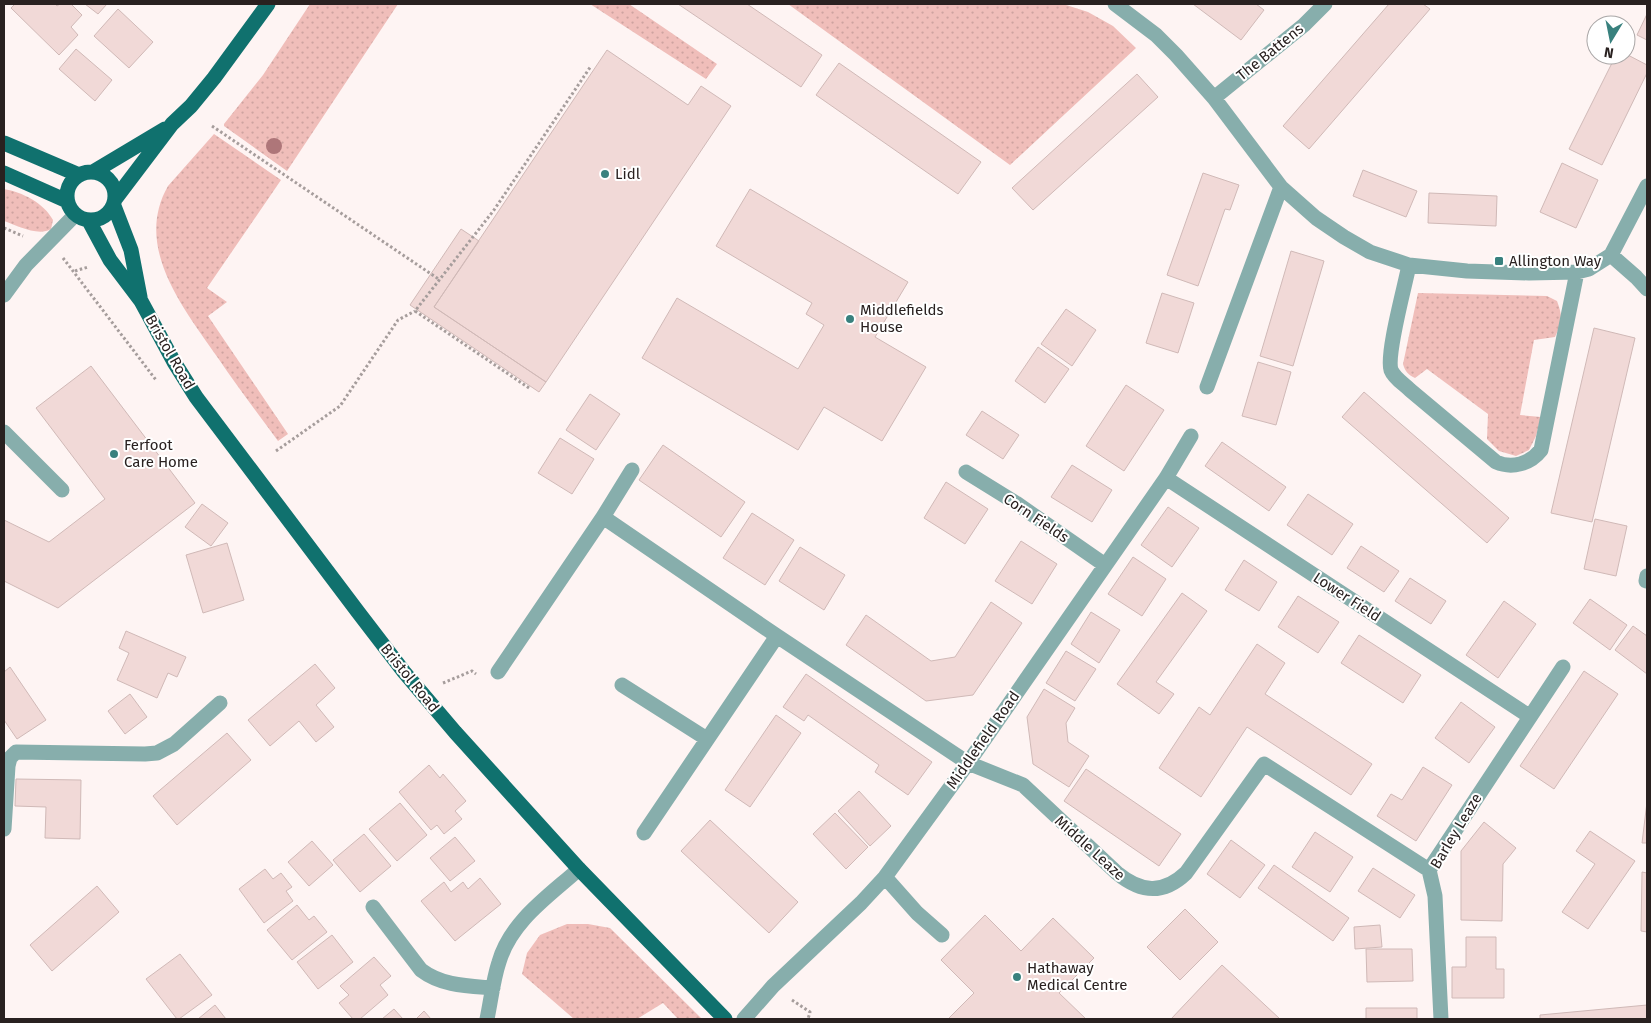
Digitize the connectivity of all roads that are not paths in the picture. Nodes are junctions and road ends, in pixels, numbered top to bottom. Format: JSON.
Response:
{"nodes":[{"id":1,"x":268,"y":4,"type":"edge"},
{"id":2,"x":1115,"y":4,"type":"edge"},
{"id":3,"x":1325,"y":4,"type":"edge"},
{"id":4,"x":1214,"y":98,"type":"junction"},
{"id":5,"x":172,"y":124,"type":"junction"},
{"id":6,"x":4,"y":142,"type":"edge"},
{"id":7,"x":4,"y":174,"type":"edge"},
{"id":8,"x":86,"y":174,"type":"junction"},
{"id":9,"x":1647,"y":186,"type":"edge"},
{"id":10,"x":1281,"y":187,"type":"junction"},
{"id":11,"x":115,"y":202,"type":"junction"},
{"id":12,"x":77,"y":212,"type":"junction"},
{"id":13,"x":1611,"y":255,"type":"junction"},
{"id":14,"x":1409,"y":265,"type":"junction"},
{"id":15,"x":1576,"y":272,"type":"junction"},
{"id":16,"x":1647,"y":289,"type":"edge"},
{"id":17,"x":4,"y":295,"type":"edge"},
{"id":18,"x":141,"y":301,"type":"junction"},
{"id":19,"x":1207,"y":387,"type":"dead end"},
{"id":20,"x":4,"y":432,"type":"edge"},
{"id":21,"x":1191,"y":436,"type":"dead end"},
{"id":22,"x":632,"y":470,"type":"dead end"},
{"id":23,"x":966,"y":472,"type":"dead end"},
{"id":24,"x":1166,"y":478,"type":"junction"},
{"id":25,"x":62,"y":490,"type":"dead end"},
{"id":26,"x":603,"y":517,"type":"junction"},
{"id":27,"x":1105,"y":565,"type":"junction"},
{"id":28,"x":777,"y":636,"type":"junction"},
{"id":29,"x":1563,"y":667,"type":"dead end"},
{"id":30,"x":498,"y":672,"type":"road end"},
{"id":31,"x":622,"y":685,"type":"dead end"},
{"id":32,"x":220,"y":703,"type":"dead end"},
{"id":33,"x":1529,"y":716,"type":"junction"},
{"id":34,"x":707,"y":740,"type":"junction"},
{"id":35,"x":968,"y":763,"type":"junction"},
{"id":36,"x":4,"y":829,"type":"edge"},
{"id":37,"x":644,"y":832,"type":"dead end"},
{"id":38,"x":579,"y":869,"type":"junction"},
{"id":39,"x":1429,"y":870,"type":"junction"},
{"id":40,"x":885,"y":877,"type":"junction"},
{"id":41,"x":373,"y":907,"type":"dead end"},
{"id":42,"x":942,"y":935,"type":"dead end"},
{"id":43,"x":493,"y":988,"type":"junction"},
{"id":44,"x":487,"y":1019,"type":"edge"},
{"id":45,"x":725,"y":1019,"type":"edge"},
{"id":46,"x":744,"y":1019,"type":"edge"},
{"id":47,"x":1441,"y":1019,"type":"edge"}],
"edges":[{"from":1,"to":5,"type":"main road"},
{"from":2,"to":4,"type":"street"},
{"from":3,"to":4,"type":"street","name":"The Battens"},
{"from":4,"to":10,"type":"street"},
{"from":5,"to":8,"type":"main road"},
{"from":5,"to":11,"type":"main road"},
{"from":6,"to":8,"type":"main road"},
{"from":7,"to":12,"type":"main road"},
{"from":8,"to":11,"type":"main road"},
{"from":8,"to":12,"type":"main road"},
{"from":9,"to":13,"type":"street"},
{"from":10,"to":14,"type":"street"},
{"from":10,"to":19,"type":"street"},
{"from":11,"to":12,"type":"main road"},
{"from":11,"to":18,"type":"main road","name":"Bristol Road"},
{"from":12,"to":17,"type":"street"},
{"from":12,"to":18,"type":"main road","name":"Bristol Road"},
{"from":13,"to":15,"type":"street"},
{"from":13,"to":16,"type":"street"},
{"from":14,"to":15,"type":"street"},
{"from":14,"to":15,"type":"street"},
{"from":18,"to":38,"type":"main road","name":"Bristol Road"},
{"from":20,"to":25,"type":"street"},
{"from":21,"to":24,"type":"street","name":"Middlefield Road"},
{"from":22,"to":26,"type":"street"},
{"from":23,"to":27,"type":"street","name":"Corn Fields"},
{"from":24,"to":27,"type":"street","name":"Middlefield Road"},
{"from":24,"to":33,"type":"street","name":"Lower Field"},
{"from":26,"to":28,"type":"street","name":"Middle Leaze"},
{"from":26,"to":30,"type":"street"},
{"from":27,"to":35,"type":"street","name":"Middlefield Road"},
{"from":28,"to":34,"type":"street"},
{"from":28,"to":35,"type":"street","name":"Middle Leaze"},
{"from":29,"to":33,"type":"street","name":"Barley Leaze"},
{"from":31,"to":34,"type":"street"},
{"from":32,"to":36,"type":"street"},
{"from":33,"to":39,"type":"street","name":"Barley Leaze"},
{"from":34,"to":37,"type":"street"},
{"from":35,"to":39,"type":"street","name":"Middle Leaze"},
{"from":35,"to":40,"type":"street","name":"Middlefield Road"},
{"from":38,"to":43,"type":"street"},
{"from":38,"to":45,"type":"main road","name":"Bristol Road"},
{"from":39,"to":47,"type":"street","name":"Barley Leaze"},
{"from":40,"to":42,"type":"street"},
{"from":40,"to":46,"type":"street","name":"Middlefield Road"},
{"from":41,"to":43,"type":"street"},
{"from":43,"to":44,"type":"street"}]}
